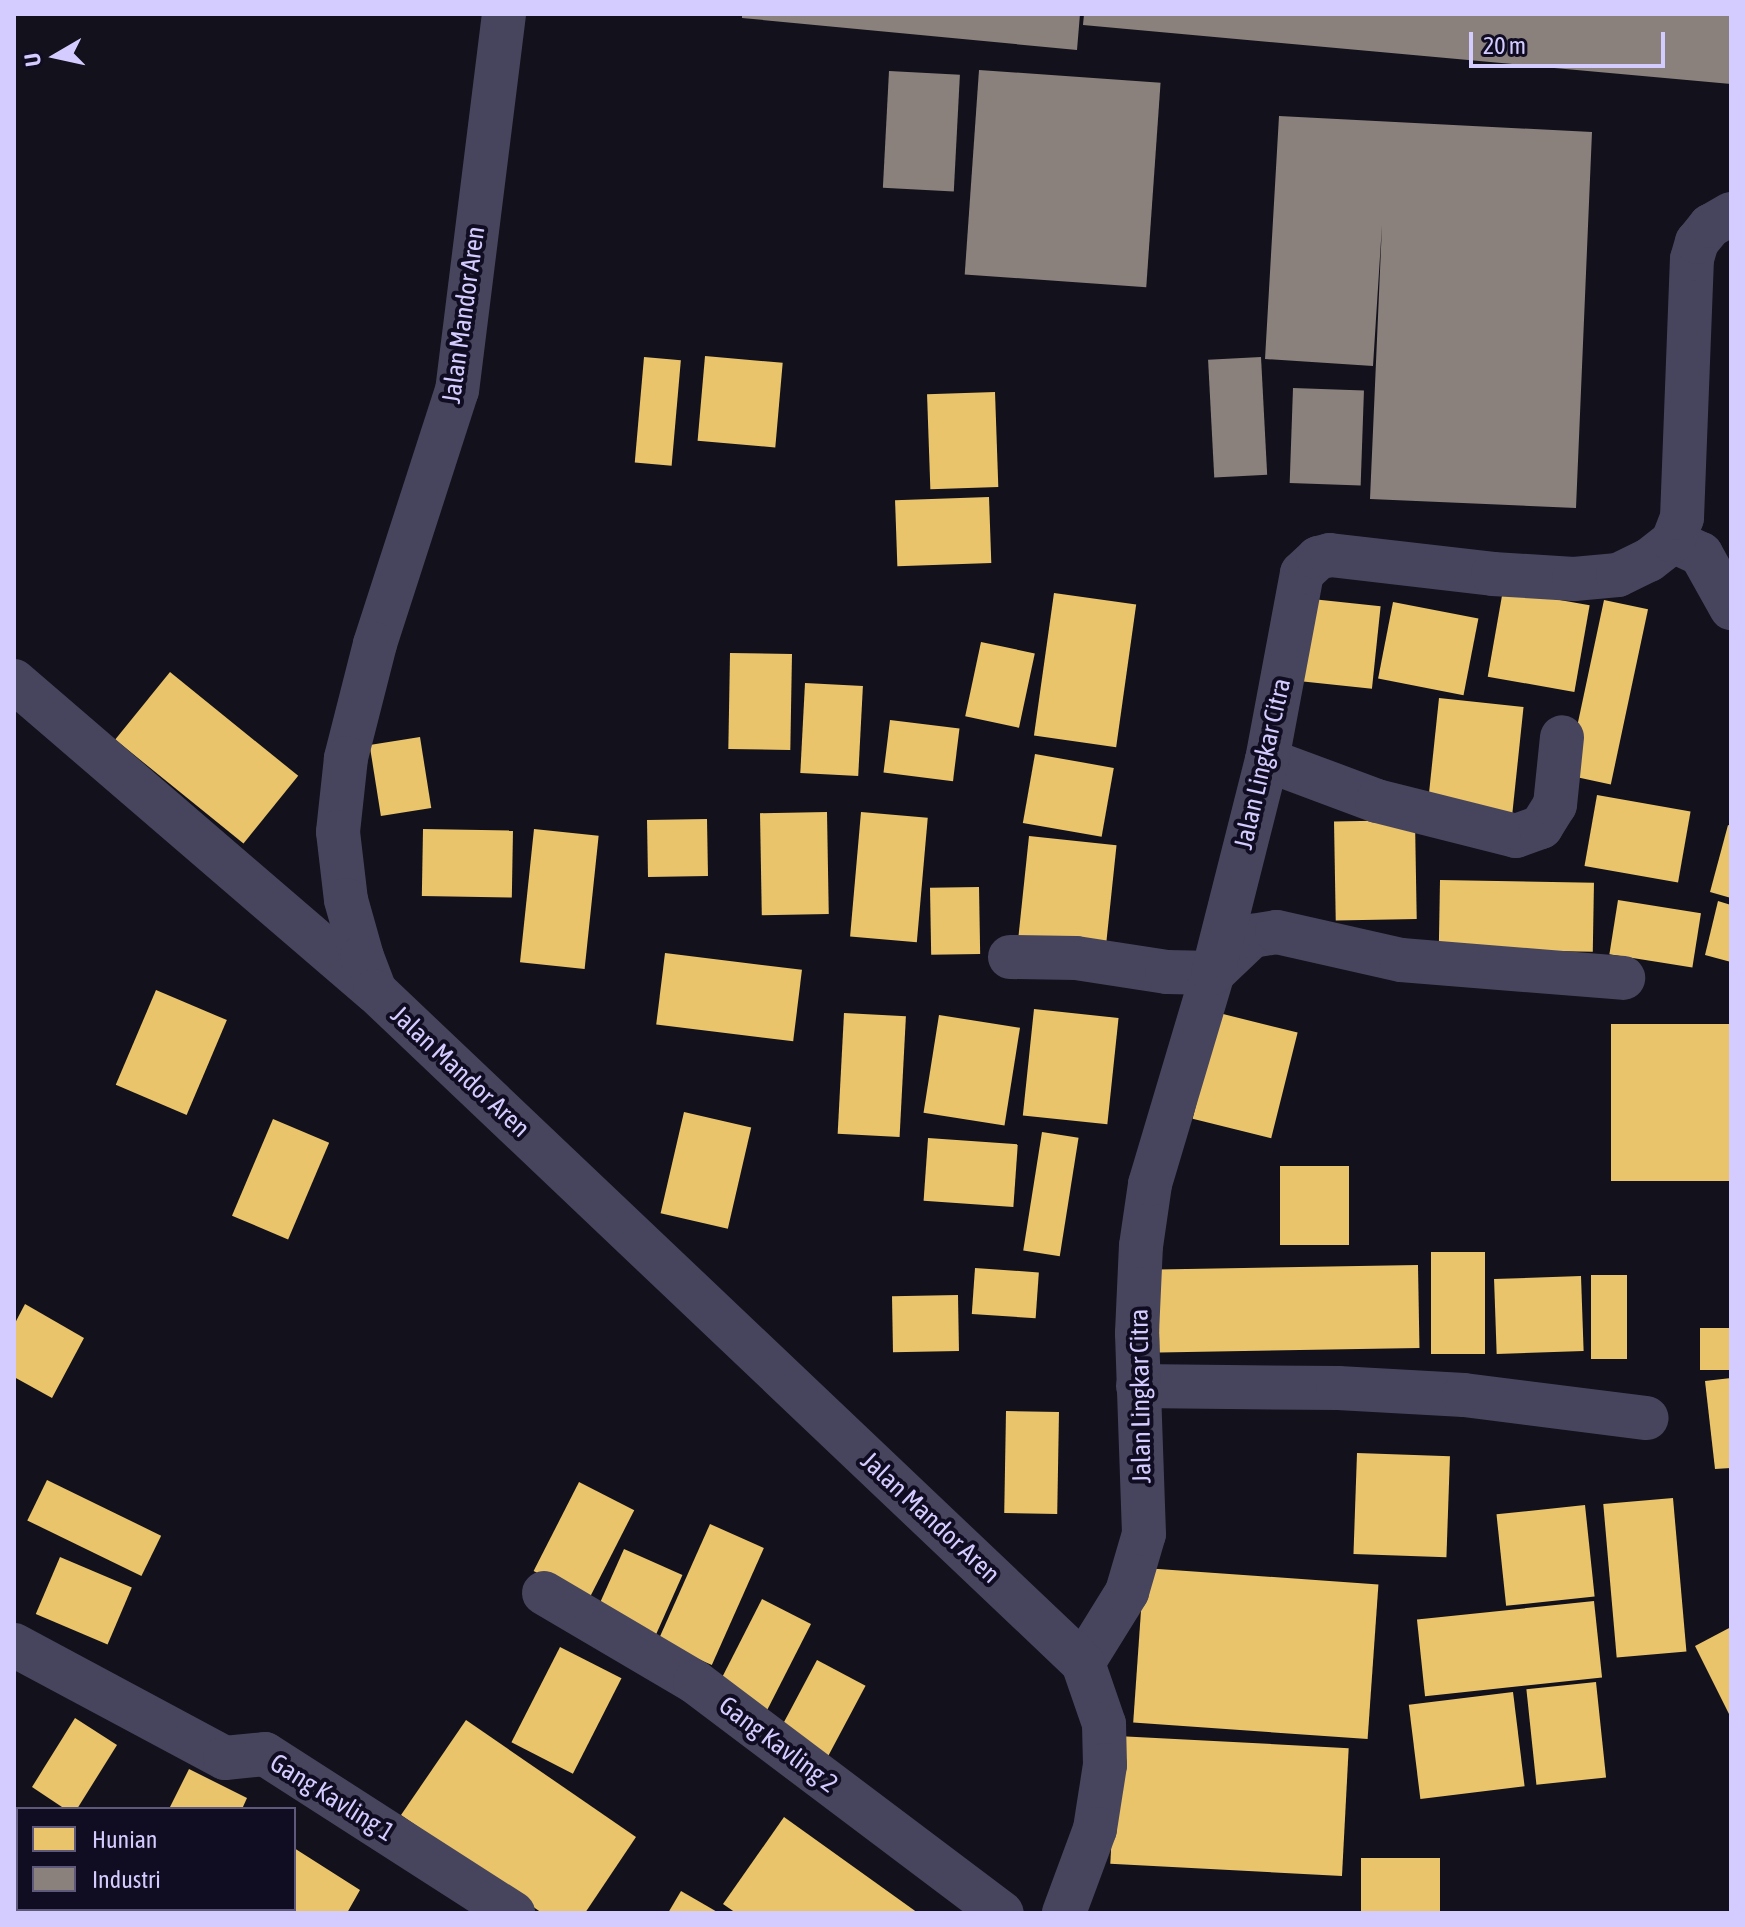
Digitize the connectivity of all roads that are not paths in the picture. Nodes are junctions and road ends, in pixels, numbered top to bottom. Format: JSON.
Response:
{"nodes":[{"id":1,"x":504,"y":14,"type":"edge"},
{"id":2,"x":1731,"y":214,"type":"edge"},
{"id":3,"x":1702,"y":547,"type":"edge"},
{"id":4,"x":1731,"y":608,"type":"edge"},
{"id":5,"x":14,"y":681,"type":"edge"},
{"id":6,"x":1562,"y":737,"type":"dead end"},
{"id":7,"x":1267,"y":760,"type":"junction"},
{"id":8,"x":1010,"y":957,"type":"dead end"},
{"id":9,"x":1213,"y":973,"type":"junction"},
{"id":10,"x":1623,"y":978,"type":"dead end"},
{"id":11,"x":375,"y":991,"type":"junction"},
{"id":12,"x":1138,"y":1386,"type":"junction"},
{"id":13,"x":1647,"y":1418,"type":"dead end"},
{"id":14,"x":544,"y":1593,"type":"dead end"},
{"id":15,"x":14,"y":1645,"type":"edge"},
{"id":16,"x":1083,"y":1663,"type":"junction"},
{"id":17,"x":513,"y":1913,"type":"edge"},
{"id":18,"x":1002,"y":1913,"type":"edge"},
{"id":19,"x":1064,"y":1913,"type":"edge"}],
"edges":[{"from":1,"to":11,"type":"street","name":"Jalan Mandor Aren"},
{"from":2,"to":3,"type":"street"},
{"from":3,"to":4,"type":"street"},
{"from":3,"to":7,"type":"street","name":"Jalan Lingkar Citra"},
{"from":5,"to":11,"type":"street"},
{"from":6,"to":7,"type":"street"},
{"from":7,"to":9,"type":"street","name":"Jalan Lingkar Citra"},
{"from":8,"to":9,"type":"street"},
{"from":9,"to":10,"type":"street"},
{"from":9,"to":12,"type":"street","name":"Jalan Lingkar Citra"},
{"from":11,"to":16,"type":"street","name":"Jalan Mandor Aren"},
{"from":12,"to":13,"type":"street"},
{"from":12,"to":16,"type":"street","name":"Jalan Lingkar Citra"},
{"from":14,"to":18,"type":"street","name":"Gang Kavling 2"},
{"from":15,"to":17,"type":"street","name":"Gang Kavling 1"},
{"from":16,"to":19,"type":"street","name":"Jalan Mandor Aren"}]}
